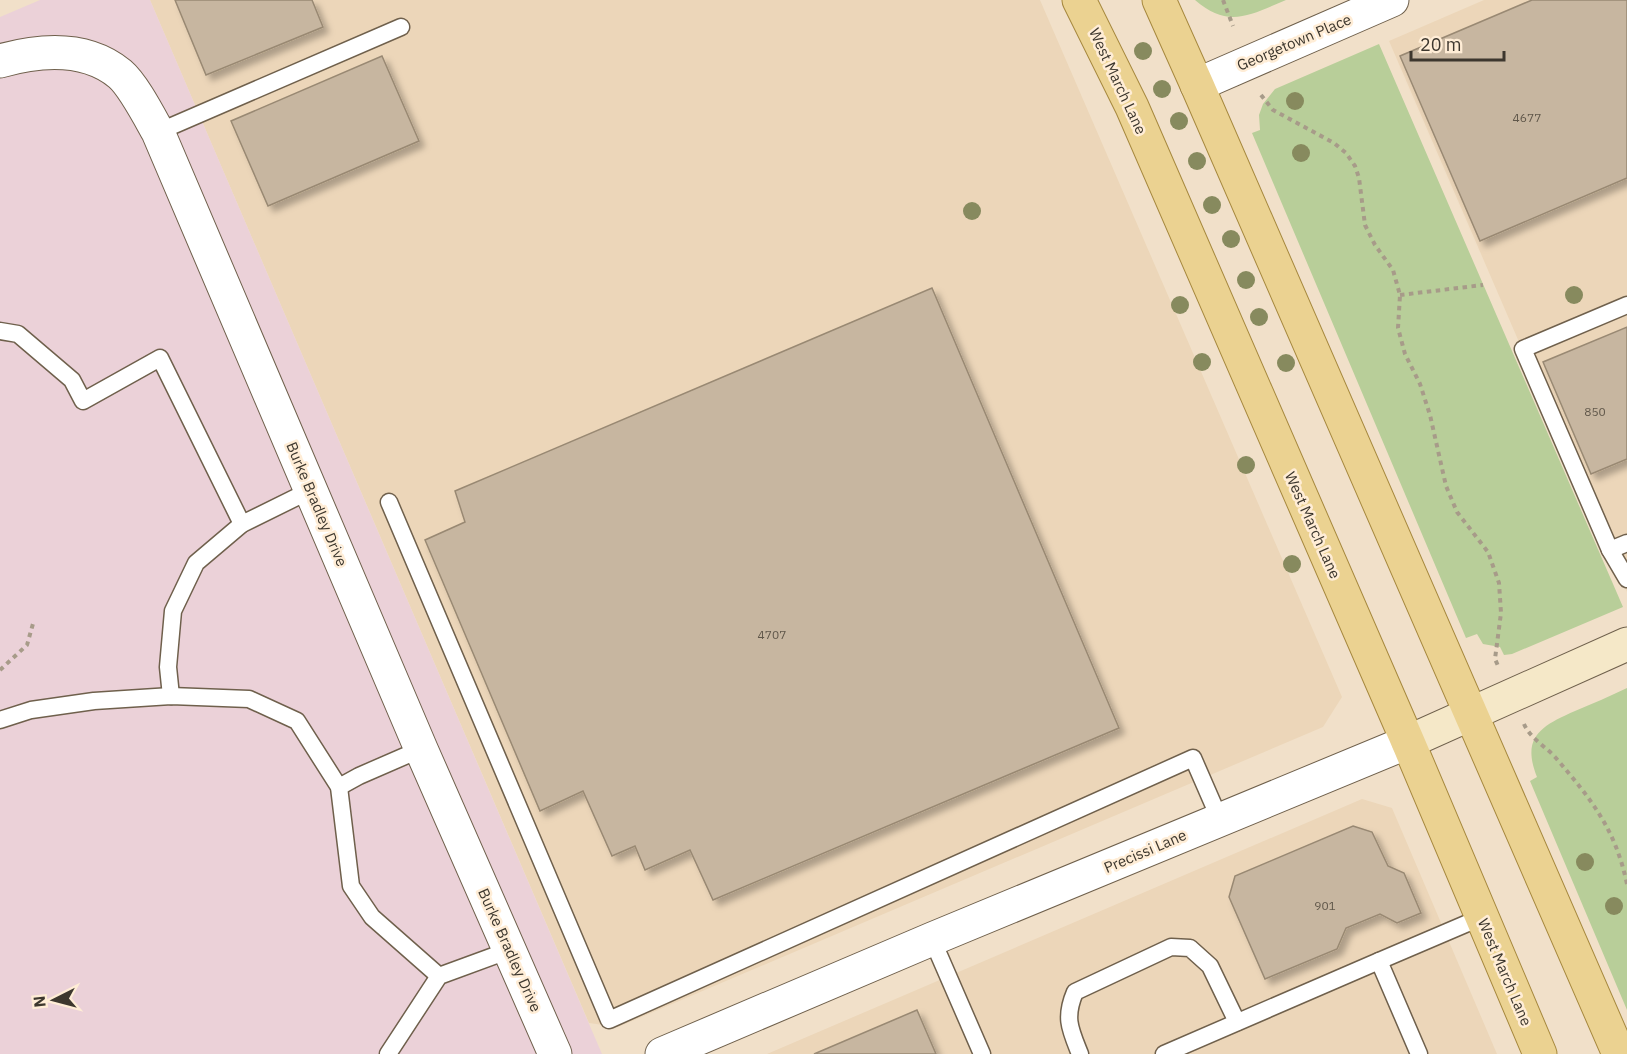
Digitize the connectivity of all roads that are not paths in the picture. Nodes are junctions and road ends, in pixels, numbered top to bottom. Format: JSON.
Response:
{"nodes":[{"id":1,"x":1079,"y":0,"type":"edge"},
{"id":2,"x":1159,"y":0,"type":"edge"},
{"id":3,"x":1392,"y":0,"type":"edge"},
{"id":4,"x":401,"y":27,"type":"dead end"},
{"id":5,"x":0,"y":61,"type":"edge"},
{"id":6,"x":1197,"y":85,"type":"junction"},
{"id":7,"x":158,"y":132,"type":"junction"},
{"id":8,"x":1627,"y":305,"type":"edge"},
{"id":9,"x":0,"y":331,"type":"edge"},
{"id":10,"x":311,"y":490,"type":"junction"},
{"id":11,"x":389,"y":502,"type":"dead end"},
{"id":12,"x":242,"y":524,"type":"junction"},
{"id":13,"x":1627,"y":543,"type":"edge"},
{"id":14,"x":1610,"y":550,"type":"junction"},
{"id":15,"x":1627,"y":579,"type":"edge"},
{"id":16,"x":1627,"y":644,"type":"edge"},
{"id":17,"x":171,"y":696,"type":"junction"},
{"id":18,"x":1472,"y":714,"type":"junction"},
{"id":19,"x":0,"y":720,"type":"edge"},
{"id":20,"x":1408,"y":742,"type":"junction"},
{"id":21,"x":421,"y":749,"type":"junction"},
{"id":22,"x":339,"y":787,"type":"junction"},
{"id":23,"x":1220,"y":820,"type":"junction"},
{"id":24,"x":1482,"y":917,"type":"junction"},
{"id":25,"x":932,"y":939,"type":"junction"},
{"id":26,"x":510,"y":950,"type":"junction"},
{"id":27,"x":1379,"y":961,"type":"junction"},
{"id":28,"x":439,"y":976,"type":"junction"},
{"id":29,"x":1237,"y":1022,"type":"junction"},
{"id":30,"x":388,"y":1054,"type":"edge"},
{"id":31,"x":555,"y":1054,"type":"edge"},
{"id":32,"x":662,"y":1054,"type":"edge"},
{"id":33,"x":982,"y":1054,"type":"edge"},
{"id":34,"x":1080,"y":1054,"type":"edge"},
{"id":35,"x":1164,"y":1054,"type":"edge"},
{"id":36,"x":1419,"y":1054,"type":"edge"},
{"id":37,"x":1540,"y":1054,"type":"edge"},
{"id":38,"x":1619,"y":1054,"type":"edge"}],
"edges":[{"from":1,"to":20,"type":"main road","name":"West March Lane"},
{"from":2,"to":6,"type":"main road"},
{"from":3,"to":6,"type":"street","name":"Georgetown Place"},
{"from":4,"to":7,"type":"lane"},
{"from":5,"to":7,"type":"street","name":"Burke Bradley Drive"},
{"from":6,"to":18,"type":"main road"},
{"from":7,"to":10,"type":"street","name":"Burke Bradley Drive"},
{"from":8,"to":14,"type":"lane"},
{"from":9,"to":12,"type":"lane"},
{"from":10,"to":12,"type":"lane"},
{"from":10,"to":21,"type":"street","name":"Burke Bradley Drive"},
{"from":11,"to":23,"type":"lane"},
{"from":12,"to":17,"type":"lane"},
{"from":13,"to":14,"type":"lane"},
{"from":14,"to":15,"type":"lane"},
{"from":16,"to":18,"type":"street","name":"Precissi Lane"},
{"from":17,"to":19,"type":"lane"},
{"from":17,"to":22,"type":"lane"},
{"from":18,"to":20,"type":"street","name":"Precissi Lane"},
{"from":18,"to":38,"type":"main road"},
{"from":20,"to":23,"type":"street","name":"Precissi Lane"},
{"from":20,"to":24,"type":"main road","name":"West March Lane"},
{"from":21,"to":22,"type":"lane"},
{"from":21,"to":26,"type":"street","name":"Burke Bradley Drive"},
{"from":22,"to":28,"type":"lane"},
{"from":23,"to":25,"type":"street","name":"Precissi Lane"},
{"from":24,"to":27,"type":"lane"},
{"from":24,"to":37,"type":"main road","name":"West March Lane"},
{"from":25,"to":32,"type":"street","name":"Precissi Lane"},
{"from":25,"to":33,"type":"lane"},
{"from":26,"to":28,"type":"lane"},
{"from":26,"to":31,"type":"street","name":"Burke Bradley Drive"},
{"from":27,"to":29,"type":"lane"},
{"from":27,"to":36,"type":"lane"},
{"from":28,"to":30,"type":"lane"},
{"from":29,"to":34,"type":"lane"},
{"from":29,"to":35,"type":"lane"}]}
